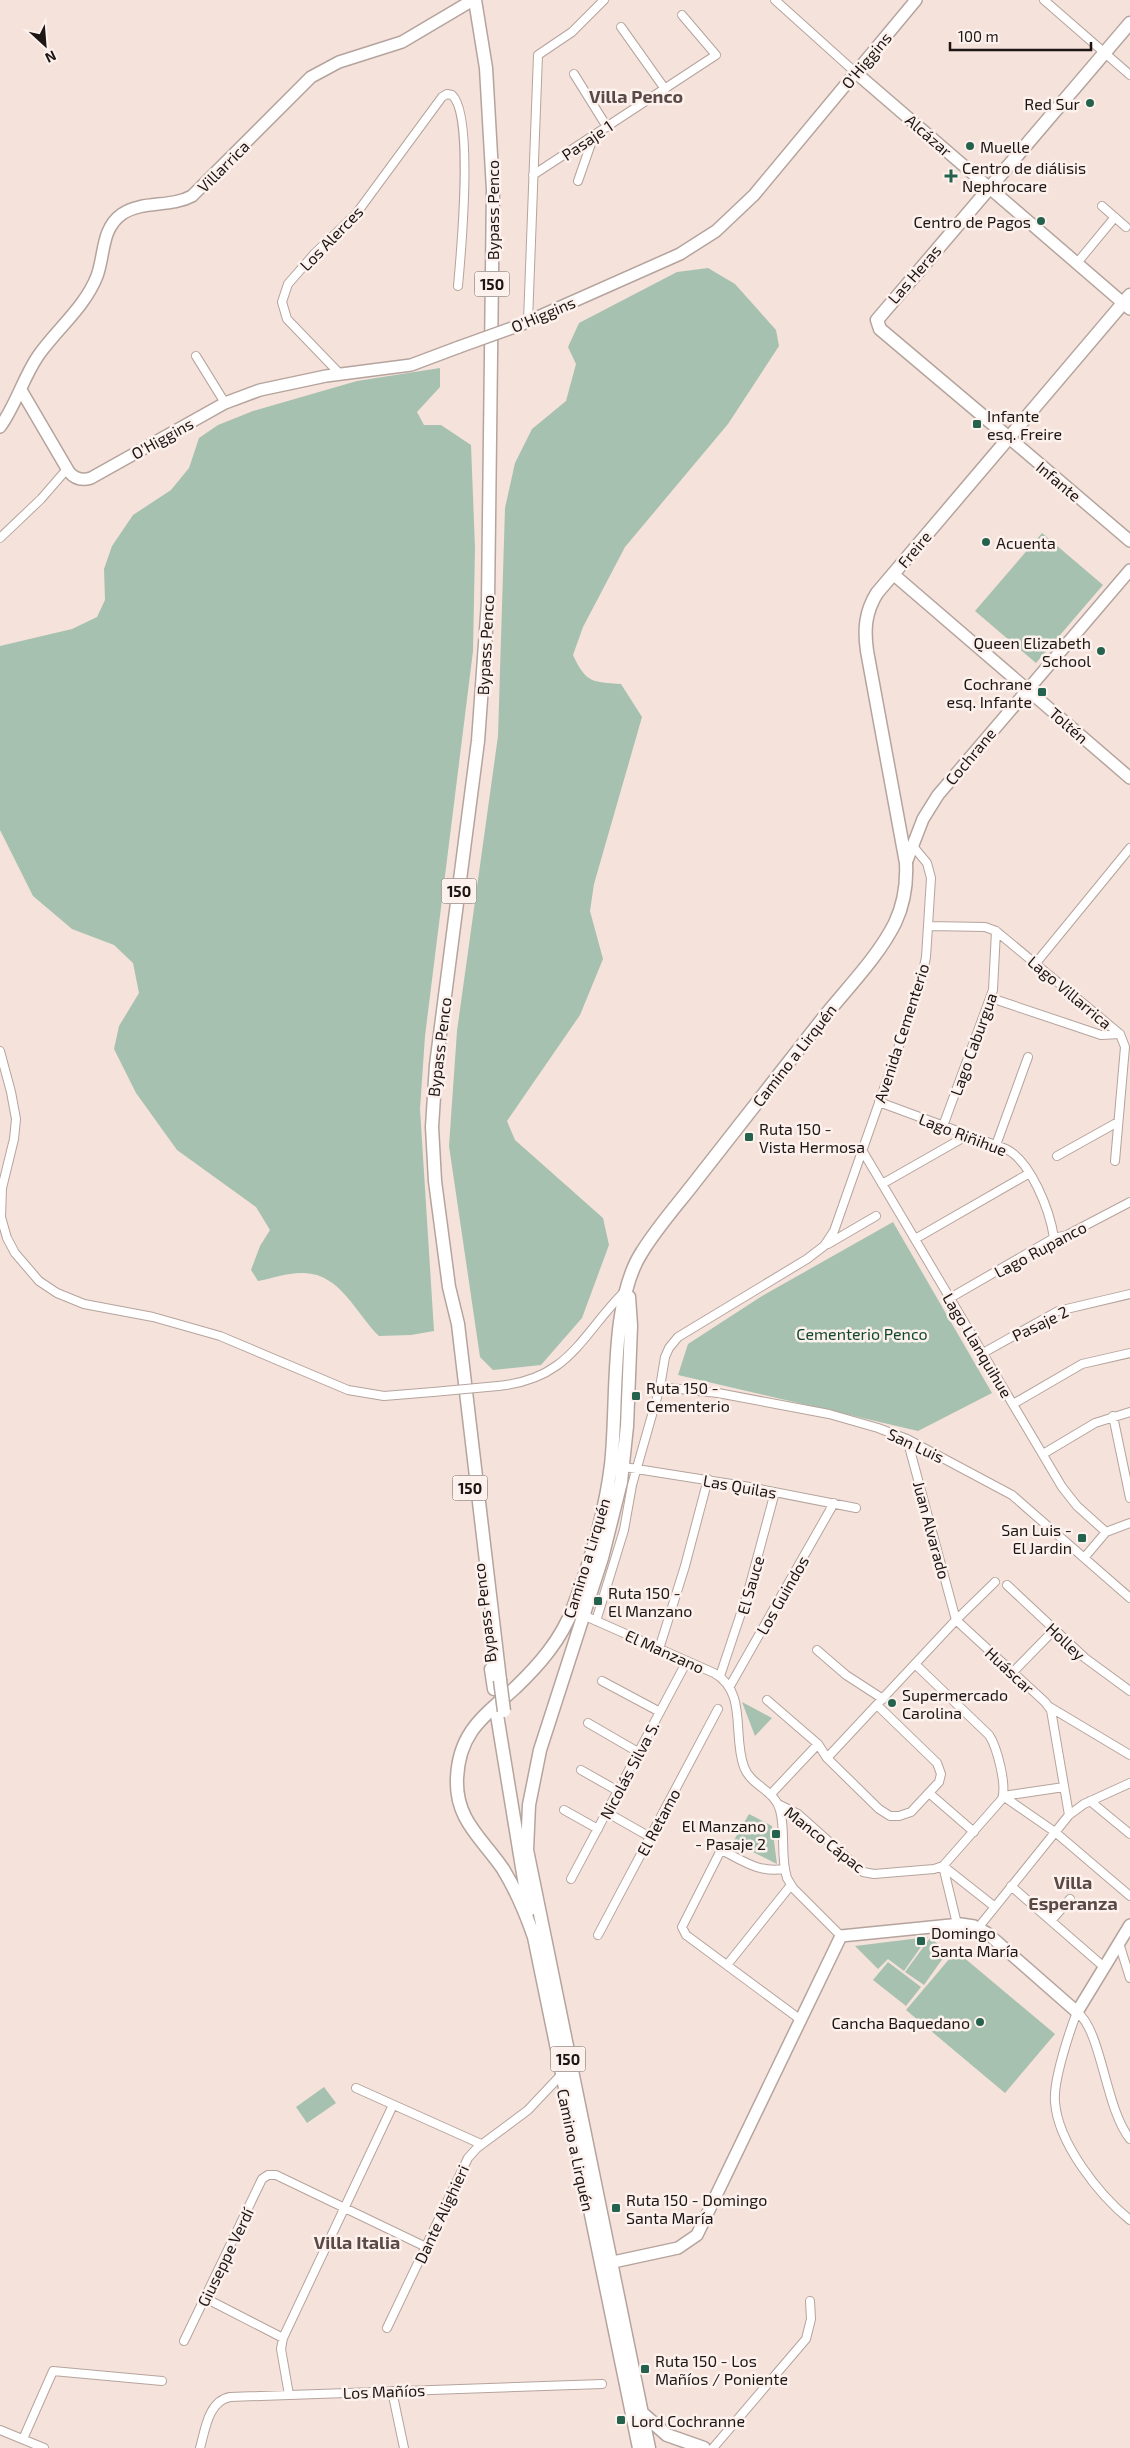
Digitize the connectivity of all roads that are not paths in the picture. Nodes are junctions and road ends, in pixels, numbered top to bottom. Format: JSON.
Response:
{"nodes":[{"id":1,"x":474,"y":0,"type":"edge"},
{"id":2,"x":604,"y":0,"type":"edge"},
{"id":3,"x":774,"y":0,"type":"edge"},
{"id":4,"x":916,"y":0,"type":"edge"},
{"id":5,"x":1044,"y":0,"type":"edge"},
{"id":6,"x":682,"y":15,"type":"dead end"},
{"id":7,"x":1130,"y":23,"type":"edge"},
{"id":8,"x":620,"y":27,"type":"dead end"},
{"id":9,"x":1105,"y":52,"type":"junction"},
{"id":10,"x":855,"y":72,"type":"junction"},
{"id":11,"x":574,"y":74,"type":"dead end"},
{"id":12,"x":1130,"y":75,"type":"edge"},
{"id":13,"x":665,"y":88,"type":"junction"},
{"id":14,"x":607,"y":127,"type":"junction"},
{"id":15,"x":594,"y":135,"type":"junction"},
{"id":16,"x":533,"y":176,"type":"junction"},
{"id":17,"x":578,"y":181,"type":"dead end"},
{"id":18,"x":989,"y":187,"type":"junction"},
{"id":19,"x":1102,"y":206,"type":"dead end"},
{"id":20,"x":1115,"y":217,"type":"junction"},
{"id":21,"x":1126,"y":226,"type":"dead end"},
{"id":22,"x":1077,"y":263,"type":"junction"},
{"id":23,"x":458,"y":286,"type":"dead end"},
{"id":24,"x":1128,"y":302,"type":"edge"},
{"id":25,"x":877,"y":322,"type":"joint"},
{"id":26,"x":524,"y":323,"type":"junction"},
{"id":27,"x":196,"y":356,"type":"dead end"},
{"id":28,"x":340,"y":374,"type":"junction"},
{"id":29,"x":21,"y":390,"type":"junction"},
{"id":30,"x":225,"y":403,"type":"junction"},
{"id":31,"x":0,"y":427,"type":"edge"},
{"id":32,"x":1008,"y":437,"type":"junction"},
{"id":33,"x":67,"y":469,"type":"junction"},
{"id":34,"x":0,"y":538,"type":"edge"},
{"id":35,"x":1130,"y":541,"type":"edge"},
{"id":36,"x":1130,"y":570,"type":"edge"},
{"id":37,"x":893,"y":574,"type":"junction"},
{"id":38,"x":1027,"y":689,"type":"junction"},
{"id":39,"x":1130,"y":778,"type":"edge"},
{"id":40,"x":912,"y":845,"type":"junction"},
{"id":41,"x":1130,"y":848,"type":"edge"},
{"id":42,"x":906,"y":863,"type":"junction"},
{"id":43,"x":928,"y":926,"type":"junction"},
{"id":44,"x":996,"y":931,"type":"junction"},
{"id":45,"x":1036,"y":963,"type":"junction"},
{"id":46,"x":991,"y":998,"type":"junction"},
{"id":47,"x":1120,"y":1034,"type":"junction"},
{"id":48,"x":0,"y":1051,"type":"edge"},
{"id":49,"x":1028,"y":1057,"type":"dead end"},
{"id":50,"x":879,"y":1102,"type":"junction"},
{"id":51,"x":1118,"y":1122,"type":"junction"},
{"id":52,"x":943,"y":1126,"type":"junction"},
{"id":53,"x":968,"y":1135,"type":"junction"},
{"id":54,"x":996,"y":1145,"type":"junction"},
{"id":55,"x":862,"y":1150,"type":"junction"},
{"id":56,"x":1057,"y":1156,"type":"dead end"},
{"id":57,"x":1115,"y":1162,"type":"dead end"},
{"id":58,"x":1028,"y":1174,"type":"junction"},
{"id":59,"x":882,"y":1184,"type":"junction"},
{"id":60,"x":1130,"y":1202,"type":"edge"},
{"id":61,"x":876,"y":1216,"type":"dead end"},
{"id":62,"x":1054,"y":1238,"type":"junction"},
{"id":63,"x":915,"y":1239,"type":"junction"},
{"id":64,"x":824,"y":1246,"type":"junction"},
{"id":65,"x":628,"y":1288,"type":"junction"},
{"id":66,"x":1130,"y":1294,"type":"edge"},
{"id":67,"x":950,"y":1298,"type":"junction"},
{"id":68,"x":983,"y":1353,"type":"junction"},
{"id":69,"x":1130,"y":1353,"type":"edge"},
{"id":70,"x":660,"y":1387,"type":"junction"},
{"id":71,"x":1013,"y":1404,"type":"junction"},
{"id":72,"x":1130,"y":1412,"type":"edge"},
{"id":73,"x":1113,"y":1416,"type":"junction"},
{"id":74,"x":907,"y":1439,"type":"junction"},
{"id":75,"x":1042,"y":1454,"type":"junction"},
{"id":76,"x":630,"y":1468,"type":"junction"},
{"id":77,"x":708,"y":1479,"type":"junction"},
{"id":78,"x":774,"y":1492,"type":"junction"},
{"id":79,"x":1130,"y":1498,"type":"edge"},
{"id":80,"x":834,"y":1503,"type":"junction"},
{"id":81,"x":856,"y":1508,"type":"dead end"},
{"id":82,"x":1130,"y":1523,"type":"edge"},
{"id":83,"x":1106,"y":1532,"type":"junction"},
{"id":84,"x":1084,"y":1558,"type":"junction"},
{"id":85,"x":995,"y":1582,"type":"dead end"},
{"id":86,"x":1007,"y":1585,"type":"dead end"},
{"id":87,"x":1130,"y":1598,"type":"edge"},
{"id":88,"x":584,"y":1615,"type":"junction"},
{"id":89,"x":956,"y":1620,"type":"junction"},
{"id":90,"x":596,"y":1621,"type":"junction"},
{"id":91,"x":1054,"y":1630,"type":"junction"},
{"id":92,"x":659,"y":1649,"type":"junction"},
{"id":93,"x":817,"y":1650,"type":"dead end"},
{"id":94,"x":687,"y":1661,"type":"junction"},
{"id":95,"x":915,"y":1664,"type":"junction"},
{"id":96,"x":1013,"y":1672,"type":"junction"},
{"id":97,"x":720,"y":1676,"type":"junction"},
{"id":98,"x":602,"y":1681,"type":"dead end"},
{"id":99,"x":730,"y":1686,"type":"junction"},
{"id":100,"x":1130,"y":1691,"type":"edge"},
{"id":101,"x":767,"y":1700,"type":"dead end"},
{"id":102,"x":880,"y":1702,"type":"junction"},
{"id":103,"x":1048,"y":1706,"type":"junction"},
{"id":104,"x":718,"y":1709,"type":"dead end"},
{"id":105,"x":660,"y":1712,"type":"junction"},
{"id":106,"x":501,"y":1713,"type":"junction"},
{"id":107,"x":588,"y":1723,"type":"dead end"},
{"id":108,"x":818,"y":1744,"type":"junction"},
{"id":109,"x":638,"y":1752,"type":"junction"},
{"id":110,"x":1130,"y":1755,"type":"edge"},
{"id":111,"x":828,"y":1758,"type":"junction"},
{"id":112,"x":581,"y":1770,"type":"dead end"},
{"id":113,"x":1130,"y":1783,"type":"edge"},
{"id":114,"x":1064,"y":1787,"type":"junction"},
{"id":115,"x":618,"y":1791,"type":"junction"},
{"id":116,"x":929,"y":1793,"type":"junction"},
{"id":117,"x":771,"y":1794,"type":"junction"},
{"id":118,"x":1003,"y":1796,"type":"junction"},
{"id":119,"x":1090,"y":1801,"type":"junction"},
{"id":120,"x":778,"y":1804,"type":"junction"},
{"id":121,"x":564,"y":1810,"type":"dead end"},
{"id":122,"x":606,"y":1812,"type":"junction"},
{"id":123,"x":1069,"y":1816,"type":"junction"},
{"id":124,"x":598,"y":1829,"type":"junction"},
{"id":125,"x":974,"y":1832,"type":"junction"},
{"id":126,"x":1055,"y":1832,"type":"junction"},
{"id":127,"x":1130,"y":1834,"type":"edge"},
{"id":128,"x":650,"y":1837,"type":"junction"},
{"id":129,"x":527,"y":1850,"type":"junction"},
{"id":130,"x":943,"y":1866,"type":"junction"},
{"id":131,"x":784,"y":1869,"type":"junction"},
{"id":132,"x":571,"y":1879,"type":"dead end"},
{"id":133,"x":791,"y":1885,"type":"junction"},
{"id":134,"x":1011,"y":1886,"type":"junction"},
{"id":135,"x":1130,"y":1896,"type":"edge"},
{"id":136,"x":1070,"y":1899,"type":"dead end"},
{"id":137,"x":995,"y":1907,"type":"junction"},
{"id":138,"x":1051,"y":1921,"type":"junction"},
{"id":139,"x":957,"y":1924,"type":"junction"},
{"id":140,"x":1130,"y":1925,"type":"edge"},
{"id":141,"x":978,"y":1928,"type":"junction"},
{"id":142,"x":598,"y":1936,"type":"dead end"},
{"id":143,"x":842,"y":1936,"type":"junction"},
{"id":144,"x":534,"y":1937,"type":"junction"},
{"id":145,"x":1119,"y":1943,"type":"junction"},
{"id":146,"x":727,"y":1965,"type":"junction"},
{"id":147,"x":1104,"y":1967,"type":"junction"},
{"id":148,"x":1130,"y":1978,"type":"edge"},
{"id":149,"x":1077,"y":2012,"type":"junction"},
{"id":150,"x":801,"y":2020,"type":"junction"},
{"id":151,"x":561,"y":2074,"type":"junction"},
{"id":152,"x":356,"y":2088,"type":"dead end"},
{"id":153,"x":393,"y":2105,"type":"junction"},
{"id":154,"x":1130,"y":2139,"type":"edge"},
{"id":155,"x":481,"y":2144,"type":"junction"},
{"id":156,"x":345,"y":2208,"type":"junction"},
{"id":157,"x":1130,"y":2220,"type":"edge"},
{"id":158,"x":426,"y":2247,"type":"junction"},
{"id":159,"x":605,"y":2263,"type":"junction"},
{"id":160,"x":205,"y":2298,"type":"junction"},
{"id":161,"x":810,"y":2301,"type":"dead end"},
{"id":162,"x":387,"y":2328,"type":"dead end"},
{"id":163,"x":283,"y":2338,"type":"junction"},
{"id":164,"x":184,"y":2342,"type":"dead end"},
{"id":165,"x":162,"y":2381,"type":"dead end"},
{"id":166,"x":602,"y":2384,"type":"dead end"},
{"id":167,"x":392,"y":2391,"type":"junction"},
{"id":168,"x":289,"y":2395,"type":"junction"},
{"id":169,"x":642,"y":2413,"type":"junction"},
{"id":170,"x":0,"y":2430,"type":"edge"},
{"id":171,"x":22,"y":2439,"type":"junction"},
{"id":172,"x":695,"y":2447,"type":"edge"},
{"id":173,"x":44,"y":2448,"type":"edge"},
{"id":174,"x":200,"y":2448,"type":"edge"},
{"id":175,"x":404,"y":2448,"type":"edge"},
{"id":176,"x":639,"y":2448,"type":"edge"},
{"id":177,"x":649,"y":2448,"type":"edge"},
{"id":178,"x":713,"y":2448,"type":"edge"}],
"edges":[{"from":1,"to":29,"type":"street","name":"Villarrica"},
{"from":1,"to":106,"type":"main road","name":"Bypass Penco","number":"150"},
{"from":2,"to":16,"type":"street"},
{"from":3,"to":10,"type":"street","name":"Alcázar"},
{"from":4,"to":10,"type":"street","name":"O'Higgins"},
{"from":5,"to":9,"type":"street"},
{"from":6,"to":13,"type":"street","name":"Pasaje 1"},
{"from":7,"to":9,"type":"main road","name":"Las Heras"},
{"from":8,"to":13,"type":"street"},
{"from":9,"to":12,"type":"street"},
{"from":9,"to":18,"type":"main road","name":"Las Heras"},
{"from":10,"to":18,"type":"street","name":"Alcázar"},
{"from":10,"to":26,"type":"street","name":"O'Higgins"},
{"from":11,"to":14,"type":"street"},
{"from":13,"to":14,"type":"street","name":"Pasaje 1"},
{"from":14,"to":15,"type":"street","name":"Pasaje 1"},
{"from":15,"to":16,"type":"street","name":"Pasaje 1"},
{"from":15,"to":17,"type":"street"},
{"from":16,"to":26,"type":"street"},
{"from":18,"to":22,"type":"street","name":"Alcázar"},
{"from":18,"to":25,"type":"main road","name":"Las Heras"},
{"from":19,"to":20,"type":"street"},
{"from":20,"to":21,"type":"street"},
{"from":20,"to":22,"type":"street"},
{"from":22,"to":24,"type":"street","name":"Alcázar"},
{"from":23,"to":28,"type":"street","name":"Los Alerces"},
{"from":24,"to":32,"type":"main road","name":"Freire"},
{"from":25,"to":32,"type":"main road","name":"Infante"},
{"from":26,"to":28,"type":"street","name":"O'Higgins","bridge":true},
{"from":27,"to":30,"type":"street"},
{"from":28,"to":30,"type":"street","name":"O'Higgins"},
{"from":29,"to":31,"type":"street","name":"Villarrica"},
{"from":29,"to":33,"type":"street"},
{"from":30,"to":33,"type":"street","name":"O'Higgins"},
{"from":32,"to":35,"type":"street","name":"Infante"},
{"from":32,"to":37,"type":"main road","name":"Freire"},
{"from":33,"to":34,"type":"street"},
{"from":36,"to":38,"type":"street","name":"Cochrane"},
{"from":37,"to":38,"type":"street","name":"Toltén"},
{"from":37,"to":42,"type":"main road","name":"Freire"},
{"from":38,"to":39,"type":"street","name":"Toltén"},
{"from":38,"to":40,"type":"street","name":"Cochrane"},
{"from":40,"to":42,"type":"street","name":"Cochrane"},
{"from":40,"to":43,"type":"street","name":"Avenida Cementerio"},
{"from":41,"to":45,"type":"street"},
{"from":42,"to":65,"type":"main road","name":"Camino a Lirquén"},
{"from":43,"to":44,"type":"street","name":"Lago Villarrica"},
{"from":43,"to":50,"type":"street","name":"Avenida Cementerio"},
{"from":44,"to":45,"type":"street","name":"Lago Villarrica"},
{"from":44,"to":46,"type":"street","name":"Lago Caburgua"},
{"from":45,"to":47,"type":"street","name":"Lago Villarrica"},
{"from":46,"to":47,"type":"street"},
{"from":46,"to":52,"type":"street","name":"Lago Caburgua"},
{"from":47,"to":51,"type":"street","name":"Lago Villarrica"},
{"from":48,"to":65,"type":"street","bridge":true},
{"from":49,"to":54,"type":"street"},
{"from":50,"to":52,"type":"street","name":"Lago Riñihue"},
{"from":50,"to":55,"type":"street","name":"Avenida Cementerio"},
{"from":51,"to":56,"type":"street"},
{"from":51,"to":57,"type":"street","name":"Lago Villarrica"},
{"from":52,"to":53,"type":"street","name":"Lago Riñihue"},
{"from":53,"to":54,"type":"street","name":"Lago Riñihue"},
{"from":53,"to":59,"type":"street"},
{"from":54,"to":58,"type":"street","name":"Lago Riñihue"},
{"from":55,"to":59,"type":"street","name":"Lago Llanquihue"},
{"from":55,"to":64,"type":"street","name":"Avenida Cementerio"},
{"from":58,"to":62,"type":"street","name":"Lago Riñihue"},
{"from":58,"to":63,"type":"street"},
{"from":59,"to":63,"type":"street","name":"Lago Llanquihue"},
{"from":60,"to":62,"type":"street","name":"Lago Rupanco"},
{"from":61,"to":64,"type":"street","name":"Avenida Cementerio"},
{"from":62,"to":67,"type":"street","name":"Lago Rupanco"},
{"from":63,"to":67,"type":"street","name":"Lago Llanquihue"},
{"from":64,"to":70,"type":"street","name":"Avenida Cementerio"},
{"from":65,"to":76,"type":"main road","name":"Camino a Lirquén"},
{"from":65,"to":144,"type":"main road","name":"Camino a Lirquén"},
{"from":66,"to":68,"type":"street","name":"Pasaje 2"},
{"from":67,"to":68,"type":"street","name":"Lago Llanquihue"},
{"from":68,"to":71,"type":"street","name":"Lago Llanquihue"},
{"from":69,"to":71,"type":"street"},
{"from":70,"to":74,"type":"street","name":"San Luis"},
{"from":70,"to":76,"type":"street","name":"Avenida Cementerio"},
{"from":71,"to":75,"type":"street","name":"Lago Llanquihue"},
{"from":72,"to":73,"type":"street"},
{"from":73,"to":75,"type":"street"},
{"from":73,"to":79,"type":"street"},
{"from":74,"to":84,"type":"street","name":"San Luis"},
{"from":74,"to":89,"type":"street","name":"Juan Alvarado"},
{"from":75,"to":83,"type":"street","name":"Lago Llanquihue"},
{"from":76,"to":77,"type":"street","name":"Las Quilas"},
{"from":76,"to":88,"type":"main road","name":"Camino a Lirquén"},
{"from":76,"to":90,"type":"street"},
{"from":77,"to":78,"type":"street","name":"Las Quilas"},
{"from":77,"to":92,"type":"street"},
{"from":78,"to":80,"type":"street","name":"Las Quilas"},
{"from":78,"to":97,"type":"street","name":"El Sauce"},
{"from":80,"to":81,"type":"street","name":"Las Quilas"},
{"from":80,"to":99,"type":"street","name":"Los Guindos"},
{"from":82,"to":83,"type":"street"},
{"from":83,"to":84,"type":"street"},
{"from":84,"to":87,"type":"street","name":"San Luis"},
{"from":85,"to":89,"type":"street"},
{"from":86,"to":91,"type":"street","name":"Holley"},
{"from":88,"to":90,"type":"street","name":"El Manzano"},
{"from":88,"to":129,"type":"main road","name":"Camino a Lirquén"},
{"from":89,"to":95,"type":"street"},
{"from":89,"to":96,"type":"street","name":"Huáscar"},
{"from":90,"to":92,"type":"street","name":"El Manzano"},
{"from":91,"to":96,"type":"street"},
{"from":91,"to":100,"type":"street","name":"Holley"},
{"from":92,"to":94,"type":"street","name":"El Manzano"},
{"from":93,"to":102,"type":"street"},
{"from":94,"to":97,"type":"street","name":"El Manzano"},
{"from":94,"to":105,"type":"street","name":"Nicolás Silva S."},
{"from":95,"to":102,"type":"street"},
{"from":95,"to":118,"type":"street"},
{"from":96,"to":103,"type":"street","name":"Huáscar"},
{"from":97,"to":99,"type":"street","name":"El Manzano"},
{"from":98,"to":105,"type":"street"},
{"from":99,"to":117,"type":"street"},
{"from":101,"to":108,"type":"street"},
{"from":102,"to":111,"type":"street"},
{"from":102,"to":116,"type":"street"},
{"from":103,"to":110,"type":"street"},
{"from":103,"to":114,"type":"street","name":"Huáscar"},
{"from":104,"to":128,"type":"street","name":"El Retamo"},
{"from":105,"to":109,"type":"street","name":"Nicolás Silva S."},
{"from":106,"to":129,"type":"main road","name":"Bypass Penco","number":"150"},
{"from":106,"to":144,"type":"main road","name":"Bypass Penco","number":"150"},
{"from":107,"to":109,"type":"street"},
{"from":108,"to":111,"type":"street"},
{"from":108,"to":117,"type":"street"},
{"from":109,"to":115,"type":"street","name":"Nicolás Silva S."},
{"from":111,"to":116,"type":"street"},
{"from":112,"to":115,"type":"street"},
{"from":113,"to":119,"type":"street"},
{"from":114,"to":118,"type":"street"},
{"from":114,"to":123,"type":"street","name":"Huáscar"},
{"from":115,"to":122,"type":"street","name":"Nicolás Silva S."},
{"from":116,"to":125,"type":"street"},
{"from":117,"to":120,"type":"street"},
{"from":118,"to":125,"type":"street"},
{"from":118,"to":126,"type":"street"},
{"from":119,"to":123,"type":"street"},
{"from":119,"to":127,"type":"street"},
{"from":120,"to":130,"type":"street","name":"Manco Cápac"},
{"from":120,"to":131,"type":"street"},
{"from":121,"to":124,"type":"street"},
{"from":122,"to":124,"type":"street","name":"Nicolás Silva S."},
{"from":122,"to":128,"type":"street"},
{"from":123,"to":126,"type":"street"},
{"from":124,"to":132,"type":"street","name":"Nicolás Silva S."},
{"from":125,"to":130,"type":"street"},
{"from":126,"to":134,"type":"street"},
{"from":126,"to":135,"type":"street"},
{"from":128,"to":142,"type":"street","name":"El Retamo"},
{"from":129,"to":159,"type":"main road","name":"Camino a Lirquén","number":"150"},
{"from":130,"to":137,"type":"street"},
{"from":130,"to":139,"type":"street"},
{"from":131,"to":133,"type":"street"},
{"from":131,"to":146,"type":"street"},
{"from":133,"to":143,"type":"street"},
{"from":133,"to":146,"type":"street"},
{"from":134,"to":137,"type":"street"},
{"from":134,"to":138,"type":"street"},
{"from":136,"to":138,"type":"street"},
{"from":137,"to":141,"type":"street"},
{"from":138,"to":147,"type":"street"},
{"from":139,"to":141,"type":"street"},
{"from":139,"to":143,"type":"street"},
{"from":140,"to":145,"type":"street"},
{"from":141,"to":149,"type":"street"},
{"from":143,"to":150,"type":"street"},
{"from":144,"to":151,"type":"main road","name":"Camino a Lirquén","number":"150"},
{"from":145,"to":147,"type":"street"},
{"from":145,"to":148,"type":"street"},
{"from":146,"to":150,"type":"street"},
{"from":147,"to":149,"type":"street"},
{"from":149,"to":154,"type":"street"},
{"from":149,"to":157,"type":"street"},
{"from":150,"to":159,"type":"street"},
{"from":151,"to":155,"type":"street","name":"Dante Alighieri"},
{"from":151,"to":159,"type":"main road","name":"Camino a Lirquén","number":"150"},
{"from":152,"to":153,"type":"street"},
{"from":153,"to":155,"type":"street"},
{"from":153,"to":156,"type":"street"},
{"from":155,"to":158,"type":"street","name":"Dante Alighieri"},
{"from":156,"to":158,"type":"street"},
{"from":156,"to":160,"type":"street","name":"Giuseppe Verdí"},
{"from":156,"to":163,"type":"street"},
{"from":158,"to":162,"type":"street","name":"Dante Alighieri"},
{"from":159,"to":169,"type":"main road","name":"Camino a Lirquén","number":"150"},
{"from":159,"to":176,"type":"main road","name":"Camino a Lirquén","number":"150"},
{"from":160,"to":163,"type":"street"},
{"from":160,"to":164,"type":"street","name":"Giuseppe Verdí"},
{"from":161,"to":178,"type":"street"},
{"from":163,"to":168,"type":"street"},
{"from":165,"to":171,"type":"street"},
{"from":166,"to":167,"type":"street","name":"Los Mañíos"},
{"from":167,"to":168,"type":"street","name":"Los Mañíos"},
{"from":167,"to":175,"type":"street"},
{"from":168,"to":174,"type":"street","name":"Los Mañíos"},
{"from":169,"to":172,"type":"main road"},
{"from":169,"to":177,"type":"main road","name":"Camino a Lirquén","number":"150"},
{"from":170,"to":171,"type":"street"},
{"from":171,"to":173,"type":"street"}]}
